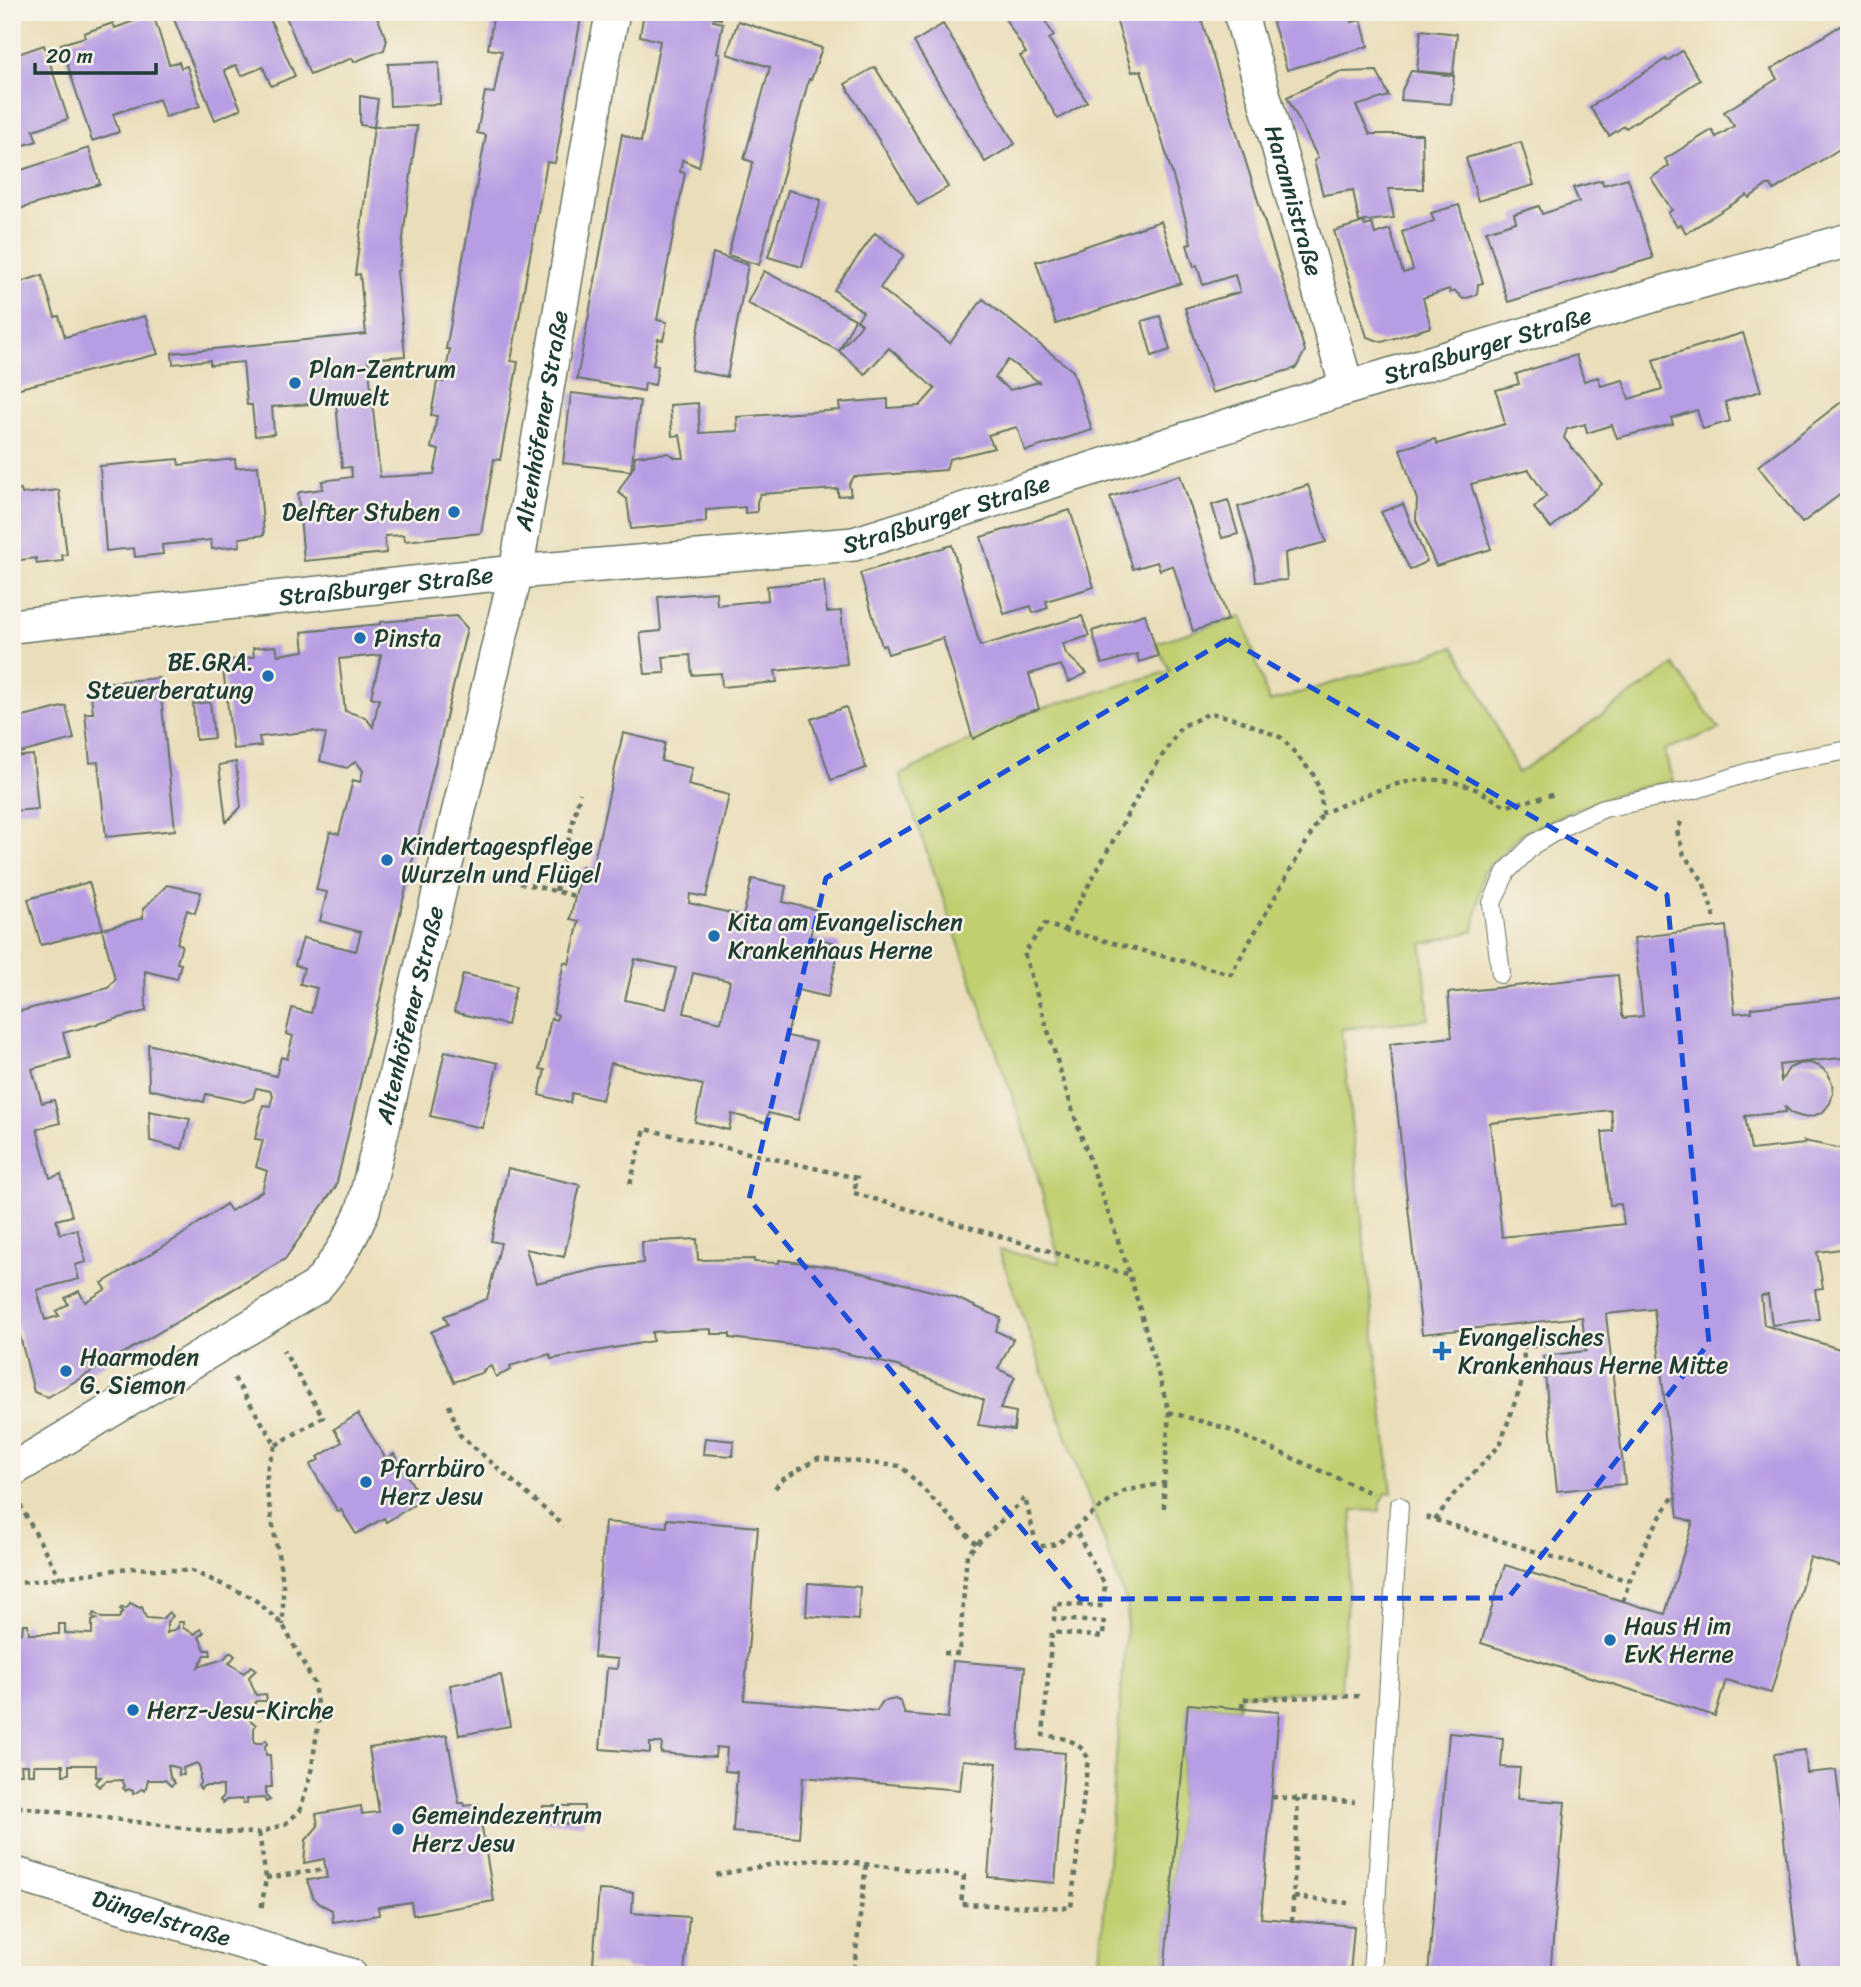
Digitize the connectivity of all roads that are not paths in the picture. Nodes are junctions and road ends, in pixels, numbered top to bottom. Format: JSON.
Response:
{"nodes":[{"id":1,"x":613,"y":12,"type":"edge"},
{"id":2,"x":1240,"y":12,"type":"edge"},
{"id":3,"x":1849,"y":240,"type":"edge"},
{"id":4,"x":1347,"y":388,"type":"junction"},
{"id":5,"x":516,"y":572,"type":"junction"},
{"id":6,"x":12,"y":626,"type":"edge"},
{"id":7,"x":1849,"y":750,"type":"edge"},
{"id":8,"x":1501,"y":974,"type":"dead end"},
{"id":9,"x":14,"y":1464,"type":"edge"},
{"id":10,"x":1399,"y":1506,"type":"road end"},
{"id":11,"x":12,"y":1873,"type":"edge"},
{"id":12,"x":350,"y":1975,"type":"edge"},
{"id":13,"x":1373,"y":1975,"type":"edge"}],
"edges":[{"from":1,"to":5,"type":"street","name":"Altenhöfener Straße"},
{"from":2,"to":4,"type":"street","name":"Harannistraße"},
{"from":3,"to":4,"type":"street","name":"Straßburger Straße"},
{"from":4,"to":5,"type":"street","name":"Straßburger Straße"},
{"from":5,"to":6,"type":"street","name":"Straßburger Straße"},
{"from":5,"to":9,"type":"street","name":"Altenhöfener Straße"},
{"from":7,"to":8,"type":"lane"},
{"from":10,"to":13,"type":"lane"},
{"from":11,"to":12,"type":"street","name":"Düngelstraße"}]}
